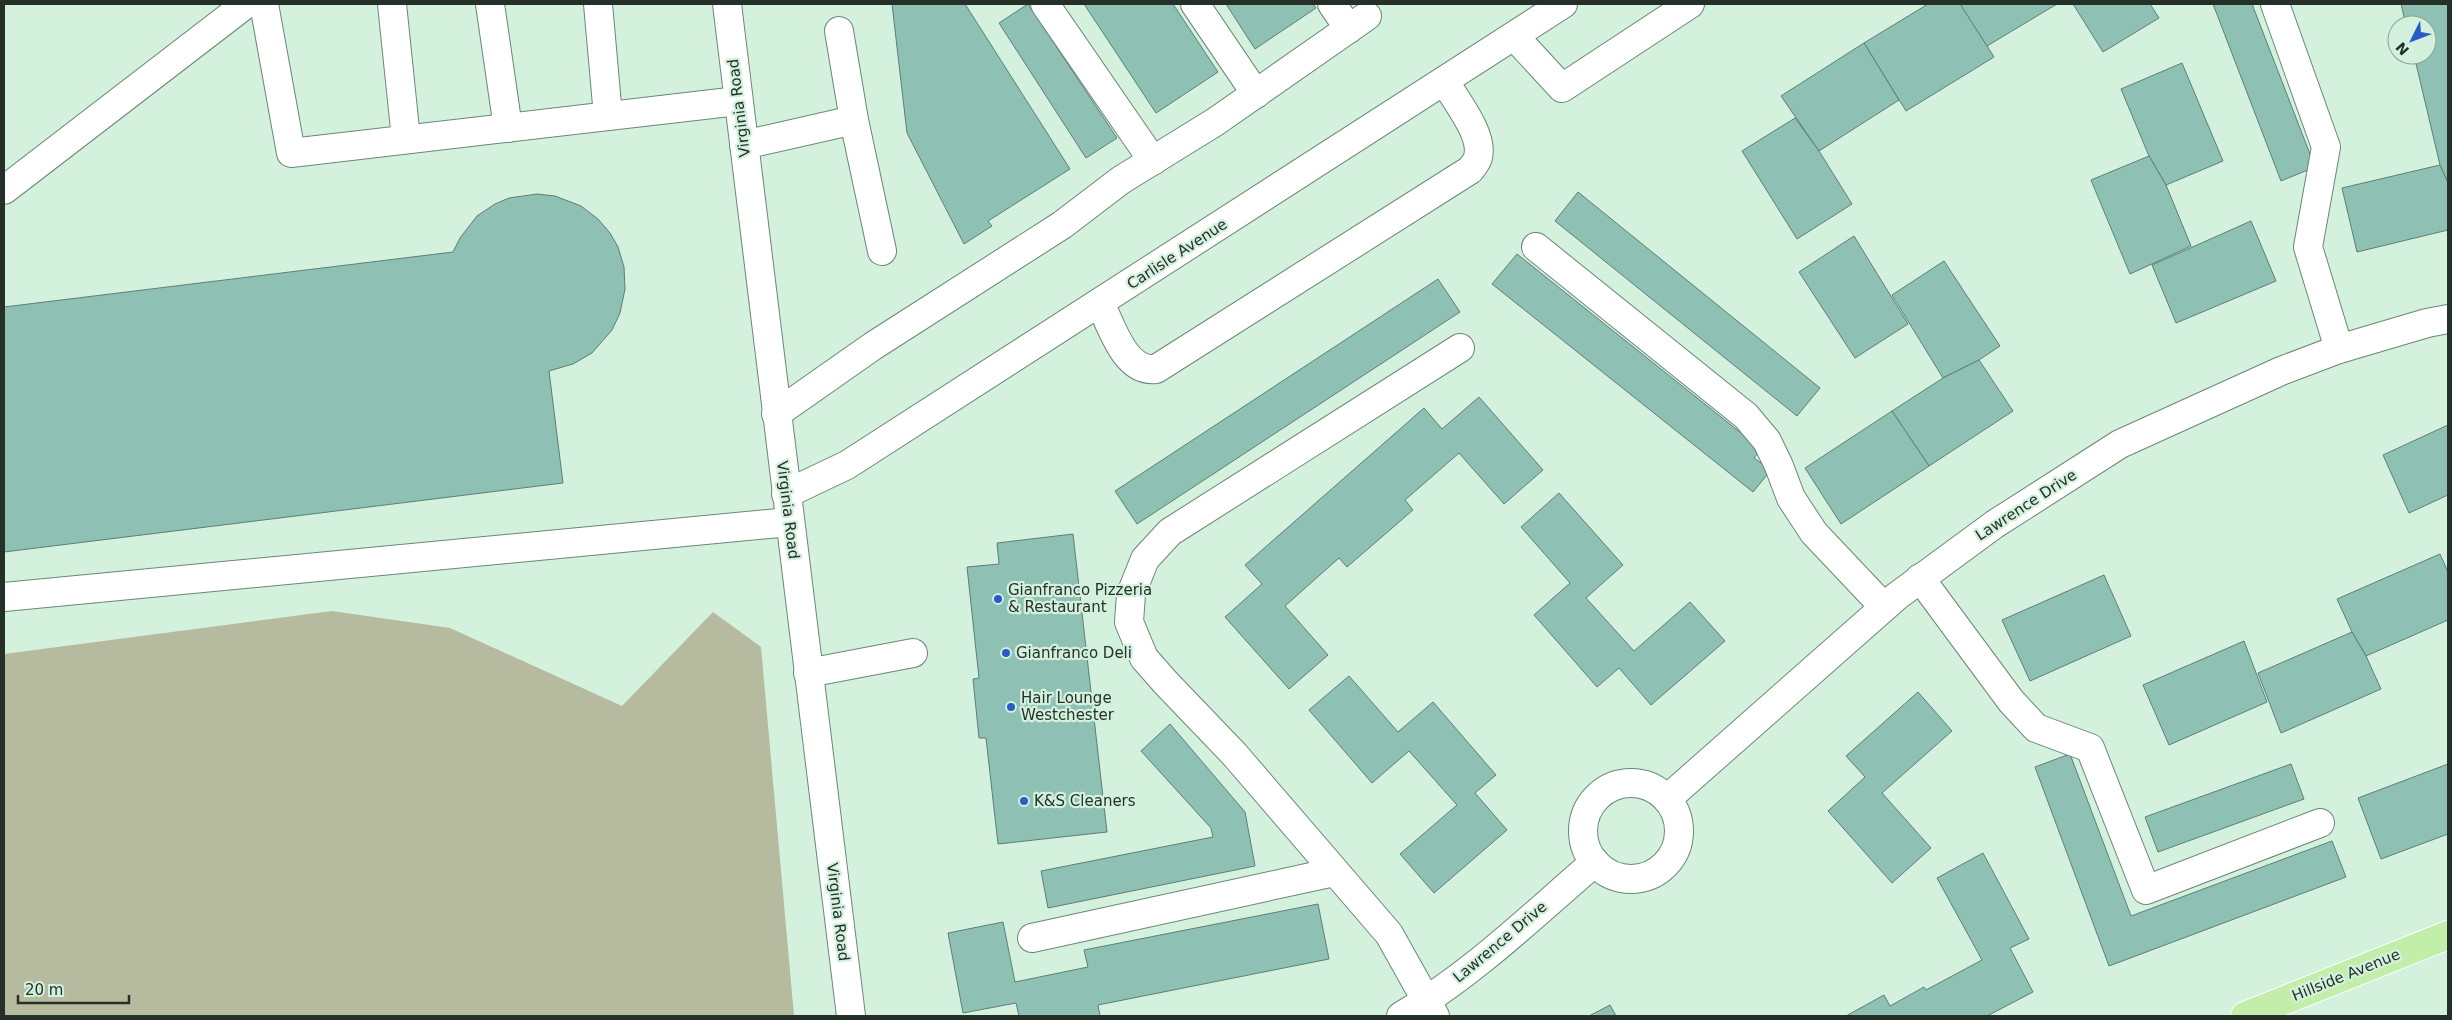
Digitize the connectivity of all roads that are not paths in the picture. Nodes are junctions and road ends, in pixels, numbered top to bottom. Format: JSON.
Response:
{"nodes":[{"id":1,"x":246,"y":4,"type":"edge"},
{"id":2,"x":264,"y":4,"type":"edge"},
{"id":3,"x":392,"y":4,"type":"edge"},
{"id":4,"x":490,"y":4,"type":"edge"},
{"id":5,"x":598,"y":4,"type":"edge"},
{"id":6,"x":727,"y":4,"type":"edge"},
{"id":7,"x":1044,"y":4,"type":"edge"},
{"id":8,"x":1195,"y":4,"type":"edge"},
{"id":9,"x":1332,"y":4,"type":"edge"},
{"id":10,"x":1563,"y":4,"type":"edge"},
{"id":11,"x":1690,"y":4,"type":"edge"},
{"id":12,"x":2275,"y":4,"type":"edge"},
{"id":13,"x":839,"y":31,"type":"dead end"},
{"id":14,"x":1514,"y":36,"type":"junction"},
{"id":15,"x":1445,"y":82,"type":"junction"},
{"id":16,"x":1256,"y":94,"type":"junction"},
{"id":17,"x":738,"y":101,"type":"junction"},
{"id":18,"x":608,"y":116,"type":"junction"},
{"id":19,"x":854,"y":120,"type":"junction"},
{"id":20,"x":508,"y":128,"type":"junction"},
{"id":21,"x":406,"y":139,"type":"junction"},
{"id":22,"x":744,"y":145,"type":"junction"},
{"id":23,"x":1153,"y":161,"type":"junction"},
{"id":24,"x":4,"y":190,"type":"edge"},
{"id":25,"x":1536,"y":247,"type":"dead end"},
{"id":26,"x":882,"y":251,"type":"dead end"},
{"id":27,"x":1100,"y":303,"type":"junction"},
{"id":28,"x":2448,"y":319,"type":"edge"},
{"id":29,"x":1460,"y":348,"type":"dead end"},
{"id":30,"x":2339,"y":349,"type":"junction"},
{"id":31,"x":776,"y":414,"type":"junction"},
{"id":32,"x":786,"y":494,"type":"junction"},
{"id":33,"x":789,"y":522,"type":"junction"},
{"id":34,"x":1920,"y":578,"type":"junction"},
{"id":35,"x":4,"y":598,"type":"edge"},
{"id":36,"x":1884,"y":607,"type":"junction"},
{"id":37,"x":913,"y":654,"type":"dead end"},
{"id":38,"x":808,"y":672,"type":"junction"},
{"id":39,"x":1667,"y":799,"type":"junction"},
{"id":40,"x":2320,"y":822,"type":"dead end"},
{"id":41,"x":1594,"y":862,"type":"junction"},
{"id":42,"x":1334,"y":872,"type":"junction"},
{"id":43,"x":2448,"y":935,"type":"edge"},
{"id":44,"x":1032,"y":938,"type":"dead end"},
{"id":45,"x":1431,"y":1009,"type":"edge"},
{"id":46,"x":852,"y":1016,"type":"edge"},
{"id":47,"x":1401,"y":1016,"type":"edge"},
{"id":48,"x":2245,"y":1016,"type":"edge"}],
"edges":[{"from":1,"to":24,"type":"street"},
{"from":2,"to":21,"type":"street"},
{"from":3,"to":21,"type":"street"},
{"from":4,"to":20,"type":"street"},
{"from":5,"to":18,"type":"street"},
{"from":6,"to":17,"type":"street","name":"Virginia Road"},
{"from":7,"to":23,"type":"street"},
{"from":8,"to":16,"type":"street"},
{"from":9,"to":16,"type":"street"},
{"from":10,"to":14,"type":"street","name":"Carlisle Avenue"},
{"from":11,"to":14,"type":"street"},
{"from":12,"to":30,"type":"street"},
{"from":13,"to":19,"type":"street"},
{"from":14,"to":15,"type":"street","name":"Carlisle Avenue"},
{"from":15,"to":27,"type":"street","name":"Carlisle Avenue"},
{"from":15,"to":27,"type":"street"},
{"from":16,"to":23,"type":"street"},
{"from":17,"to":18,"type":"street"},
{"from":17,"to":22,"type":"street","name":"Virginia Road"},
{"from":18,"to":20,"type":"street"},
{"from":19,"to":22,"type":"street"},
{"from":19,"to":26,"type":"street"},
{"from":20,"to":21,"type":"street"},
{"from":22,"to":31,"type":"street","name":"Virginia Road"},
{"from":23,"to":31,"type":"street"},
{"from":25,"to":36,"type":"street"},
{"from":27,"to":32,"type":"street","name":"Carlisle Avenue"},
{"from":28,"to":30,"type":"street","name":"Lawrence Drive"},
{"from":29,"to":42,"type":"street"},
{"from":30,"to":34,"type":"street","name":"Lawrence Drive"},
{"from":31,"to":32,"type":"street","name":"Virginia Road"},
{"from":32,"to":33,"type":"street","name":"Virginia Road"},
{"from":33,"to":35,"type":"street"},
{"from":33,"to":38,"type":"street","name":"Virginia Road"},
{"from":34,"to":36,"type":"street","name":"Lawrence Drive"},
{"from":34,"to":40,"type":"street"},
{"from":36,"to":39,"type":"street","name":"Lawrence Drive"},
{"from":37,"to":38,"type":"street"},
{"from":38,"to":46,"type":"street","name":"Virginia Road"},
{"from":39,"to":41,"type":"street"},
{"from":39,"to":41,"type":"street"},
{"from":41,"to":45,"type":"street","name":"Lawrence Drive"},
{"from":42,"to":44,"type":"street"},
{"from":42,"to":45,"type":"street"},
{"from":43,"to":48,"type":"main road","name":"Hillside Avenue"},
{"from":45,"to":47,"type":"street","name":"Lawrence Drive"}]}
